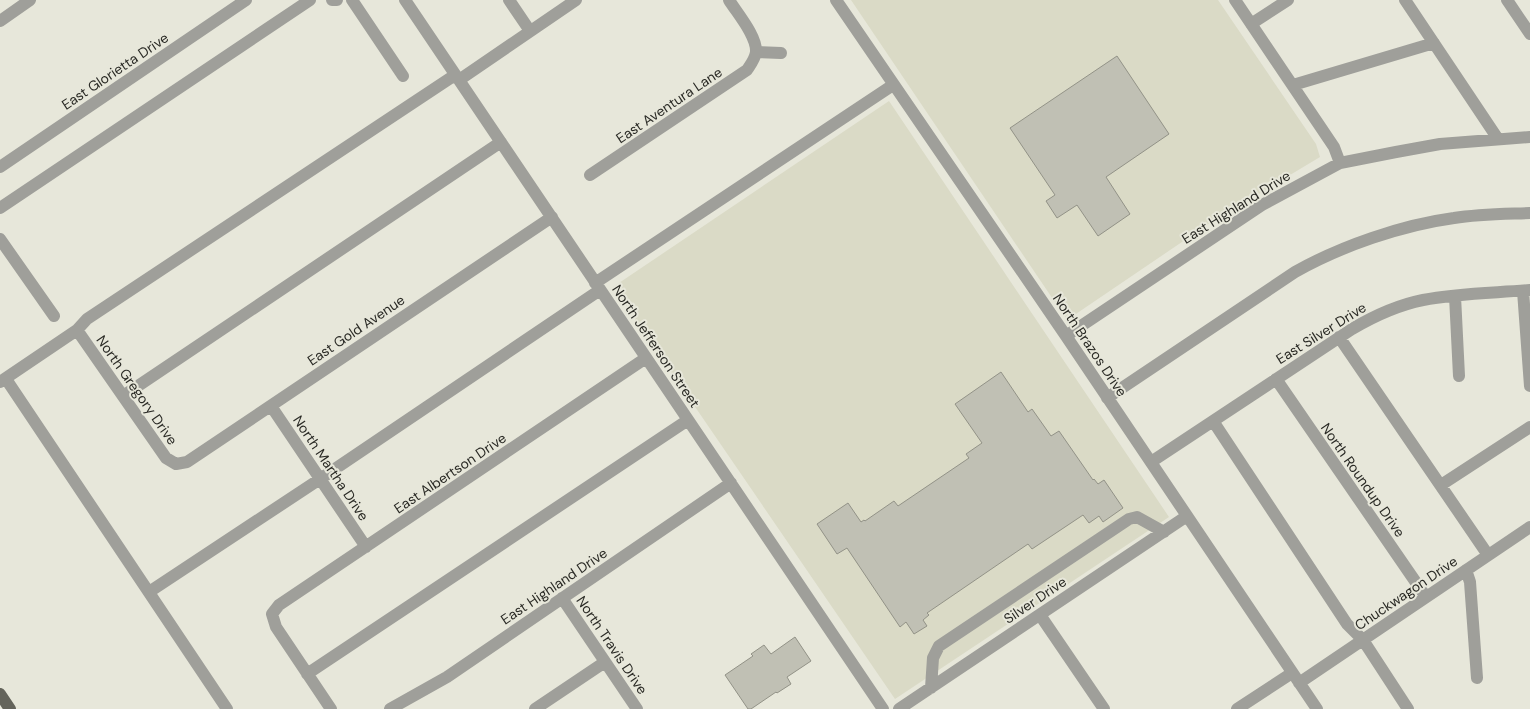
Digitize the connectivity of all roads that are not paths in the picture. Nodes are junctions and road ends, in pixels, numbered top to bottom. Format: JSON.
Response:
{"nodes":[{"id":1,"x":30,"y":0,"type":"edge"},
{"id":2,"x":246,"y":0,"type":"edge"},
{"id":3,"x":310,"y":0,"type":"edge"},
{"id":4,"x":332,"y":0,"type":"edge"},
{"id":5,"x":337,"y":0,"type":"edge"},
{"id":6,"x":352,"y":0,"type":"edge"},
{"id":7,"x":405,"y":0,"type":"edge"},
{"id":8,"x":509,"y":0,"type":"edge"},
{"id":9,"x":576,"y":0,"type":"edge"},
{"id":10,"x":729,"y":0,"type":"edge"},
{"id":11,"x":836,"y":0,"type":"edge"},
{"id":12,"x":1235,"y":0,"type":"edge"},
{"id":13,"x":1288,"y":0,"type":"edge"},
{"id":14,"x":1406,"y":0,"type":"edge"},
{"id":15,"x":1507,"y":0,"type":"edge"},
{"id":16,"x":0,"y":21,"type":"edge"},
{"id":17,"x":1251,"y":24,"type":"junction"},
{"id":18,"x":530,"y":31,"type":"junction"},
{"id":19,"x":1530,"y":34,"type":"edge"},
{"id":20,"x":1434,"y":44,"type":"junction"},
{"id":21,"x":756,"y":52,"type":"junction"},
{"id":22,"x":781,"y":53,"type":"dead end"},
{"id":23,"x":403,"y":76,"type":"dead end"},
{"id":24,"x":457,"y":78,"type":"junction"},
{"id":25,"x":893,"y":85,"type":"junction"},
{"id":26,"x":1293,"y":85,"type":"junction"},
{"id":27,"x":1530,"y":137,"type":"edge"},
{"id":28,"x":1498,"y":139,"type":"junction"},
{"id":29,"x":501,"y":142,"type":"junction"},
{"id":30,"x":1340,"y":164,"type":"junction"},
{"id":31,"x":0,"y":167,"type":"edge"},
{"id":32,"x":590,"y":175,"type":"dead end"},
{"id":33,"x":0,"y":208,"type":"edge"},
{"id":34,"x":1530,"y":213,"type":"edge"},
{"id":35,"x":552,"y":217,"type":"junction"},
{"id":36,"x":0,"y":239,"type":"edge"},
{"id":37,"x":598,"y":287,"type":"junction"},
{"id":38,"x":1527,"y":291,"type":"edge"},
{"id":39,"x":1455,"y":296,"type":"junction"},
{"id":40,"x":54,"y":316,"type":"dead end"},
{"id":41,"x":77,"y":330,"type":"junction"},
{"id":42,"x":1066,"y":336,"type":"junction"},
{"id":43,"x":1340,"y":337,"type":"junction"},
{"id":44,"x":646,"y":358,"type":"junction"},
{"id":45,"x":1459,"y":376,"type":"dead end"},
{"id":46,"x":1276,"y":379,"type":"junction"},
{"id":47,"x":3,"y":381,"type":"edge"},
{"id":48,"x":1530,"y":386,"type":"edge"},
{"id":49,"x":123,"y":396,"type":"junction"},
{"id":50,"x":1107,"y":398,"type":"junction"},
{"id":51,"x":271,"y":406,"type":"junction"},
{"id":52,"x":688,"y":420,"type":"junction"},
{"id":53,"x":1213,"y":421,"type":"junction"},
{"id":54,"x":1530,"y":427,"type":"edge"},
{"id":55,"x":1151,"y":462,"type":"junction"},
{"id":56,"x":176,"y":464,"type":"joint"},
{"id":57,"x":320,"y":479,"type":"junction"},
{"id":58,"x":731,"y":484,"type":"junction"},
{"id":59,"x":1440,"y":485,"type":"junction"},
{"id":60,"x":1187,"y":516,"type":"junction"},
{"id":61,"x":1530,"y":527,"type":"edge"},
{"id":62,"x":1164,"y":532,"type":"junction"},
{"id":63,"x":366,"y":547,"type":"junction"},
{"id":64,"x":1488,"y":556,"type":"junction"},
{"id":65,"x":1466,"y":570,"type":"junction"},
{"id":66,"x":149,"y":592,"type":"junction"},
{"id":67,"x":1426,"y":597,"type":"junction"},
{"id":68,"x":562,"y":598,"type":"junction"},
{"id":69,"x":1040,"y":615,"type":"junction"},
{"id":70,"x":1363,"y":640,"type":"junction"},
{"id":71,"x":605,"y":662,"type":"junction"},
{"id":72,"x":307,"y":674,"type":"junction"},
{"id":73,"x":1295,"y":678,"type":"junction"},
{"id":74,"x":1477,"y":678,"type":"dead end"},
{"id":75,"x":931,"y":688,"type":"junction"},
{"id":76,"x":0,"y":694,"type":"edge"},
{"id":77,"x":877,"y":707,"type":"edge"},
{"id":78,"x":10,"y":709,"type":"edge"},
{"id":79,"x":227,"y":709,"type":"edge"},
{"id":80,"x":331,"y":709,"type":"edge"},
{"id":81,"x":390,"y":709,"type":"edge"},
{"id":82,"x":535,"y":709,"type":"edge"},
{"id":83,"x":637,"y":709,"type":"edge"},
{"id":84,"x":899,"y":709,"type":"edge"},
{"id":85,"x":1104,"y":709,"type":"edge"},
{"id":86,"x":1237,"y":709,"type":"edge"},
{"id":87,"x":1316,"y":709,"type":"edge"},
{"id":88,"x":1408,"y":709,"type":"edge"}],
"edges":[{"from":1,"to":16,"type":"street"},
{"from":2,"to":31,"type":"street","name":"East Glorietta Drive"},
{"from":3,"to":33,"type":"street"},
{"from":4,"to":5,"type":"street"},
{"from":6,"to":23,"type":"street"},
{"from":7,"to":24,"type":"street","name":"North Jefferson Street"},
{"from":8,"to":18,"type":"street"},
{"from":9,"to":18,"type":"street"},
{"from":10,"to":21,"type":"street"},
{"from":11,"to":25,"type":"street","name":"North Brazos Drive"},
{"from":12,"to":17,"type":"street"},
{"from":13,"to":17,"type":"street"},
{"from":14,"to":20,"type":"street"},
{"from":15,"to":19,"type":"street"},
{"from":17,"to":26,"type":"street"},
{"from":18,"to":24,"type":"street"},
{"from":20,"to":26,"type":"street"},
{"from":20,"to":28,"type":"street"},
{"from":21,"to":22,"type":"street"},
{"from":21,"to":32,"type":"street","name":"East Aventura Lane"},
{"from":24,"to":29,"type":"street","name":"North Jefferson Street"},
{"from":24,"to":41,"type":"street"},
{"from":25,"to":37,"type":"street"},
{"from":25,"to":42,"type":"street","name":"North Brazos Drive"},
{"from":26,"to":30,"type":"street"},
{"from":27,"to":28,"type":"street","name":"East Highland Drive"},
{"from":28,"to":30,"type":"street","name":"East Highland Drive"},
{"from":29,"to":35,"type":"street","name":"North Jefferson Street"},
{"from":29,"to":49,"type":"street"},
{"from":30,"to":42,"type":"street","name":"East Highland Drive"},
{"from":34,"to":50,"type":"street"},
{"from":35,"to":37,"type":"street","name":"North Jefferson Street"},
{"from":35,"to":51,"type":"street","name":"East Gold Avenue"},
{"from":36,"to":40,"type":"street"},
{"from":37,"to":44,"type":"street","name":"North Jefferson Street"},
{"from":37,"to":57,"type":"street"},
{"from":38,"to":39,"type":"street","name":"East Silver Drive"},
{"from":38,"to":48,"type":"street"},
{"from":39,"to":43,"type":"street","name":"East Silver Drive"},
{"from":39,"to":45,"type":"street"},
{"from":41,"to":47,"type":"street"},
{"from":41,"to":49,"type":"street","name":"North Gregory Drive"},
{"from":42,"to":50,"type":"street","name":"North Brazos Drive"},
{"from":43,"to":46,"type":"street","name":"East Silver Drive"},
{"from":43,"to":59,"type":"street"},
{"from":44,"to":52,"type":"street","name":"North Jefferson Street"},
{"from":44,"to":63,"type":"street","name":"East Albertson Drive"},
{"from":46,"to":53,"type":"street","name":"East Silver Drive"},
{"from":46,"to":67,"type":"street","name":"North Roundup Drive"},
{"from":47,"to":66,"type":"street"},
{"from":49,"to":56,"type":"street","name":"North Gregory Drive"},
{"from":50,"to":55,"type":"street","name":"North Brazos Drive"},
{"from":51,"to":56,"type":"street","name":"East Gold Avenue"},
{"from":51,"to":57,"type":"street","name":"North Martha Drive"},
{"from":52,"to":58,"type":"street","name":"North Jefferson Street"},
{"from":52,"to":72,"type":"street"},
{"from":53,"to":55,"type":"street","name":"East Silver Drive"},
{"from":53,"to":70,"type":"street"},
{"from":54,"to":59,"type":"street"},
{"from":55,"to":60,"type":"street","name":"North Brazos Drive"},
{"from":57,"to":63,"type":"street","name":"North Martha Drive"},
{"from":57,"to":66,"type":"street"},
{"from":58,"to":68,"type":"street","name":"East Highland Drive"},
{"from":58,"to":77,"type":"street","name":"North Jefferson Street"},
{"from":59,"to":64,"type":"street"},
{"from":60,"to":62,"type":"street","name":"Silver Drive"},
{"from":60,"to":73,"type":"street","name":"North Brazos Drive"},
{"from":61,"to":64,"type":"street","name":"Chuckwagon Drive"},
{"from":62,"to":69,"type":"street","name":"Silver Drive"},
{"from":62,"to":75,"type":"street"},
{"from":63,"to":72,"type":"street","name":"East Albertson Drive"},
{"from":64,"to":65,"type":"street","name":"Chuckwagon Drive"},
{"from":65,"to":67,"type":"street","name":"Chuckwagon Drive"},
{"from":65,"to":74,"type":"street"},
{"from":66,"to":79,"type":"street"},
{"from":67,"to":70,"type":"street","name":"Chuckwagon Drive"},
{"from":68,"to":71,"type":"street","name":"North Travis Drive"},
{"from":68,"to":81,"type":"street","name":"East Highland Drive"},
{"from":69,"to":75,"type":"street","name":"Silver Drive"},
{"from":69,"to":85,"type":"street"},
{"from":70,"to":73,"type":"street","name":"Chuckwagon Drive"},
{"from":70,"to":88,"type":"street"},
{"from":71,"to":82,"type":"street"},
{"from":71,"to":83,"type":"street","name":"North Travis Drive"},
{"from":72,"to":80,"type":"street"},
{"from":73,"to":86,"type":"street","name":"Chuckwagon Drive"},
{"from":73,"to":87,"type":"street","name":"North Brazos Drive"},
{"from":75,"to":84,"type":"street","name":"Silver Drive"},
{"from":76,"to":78,"type":"main road"}]}
